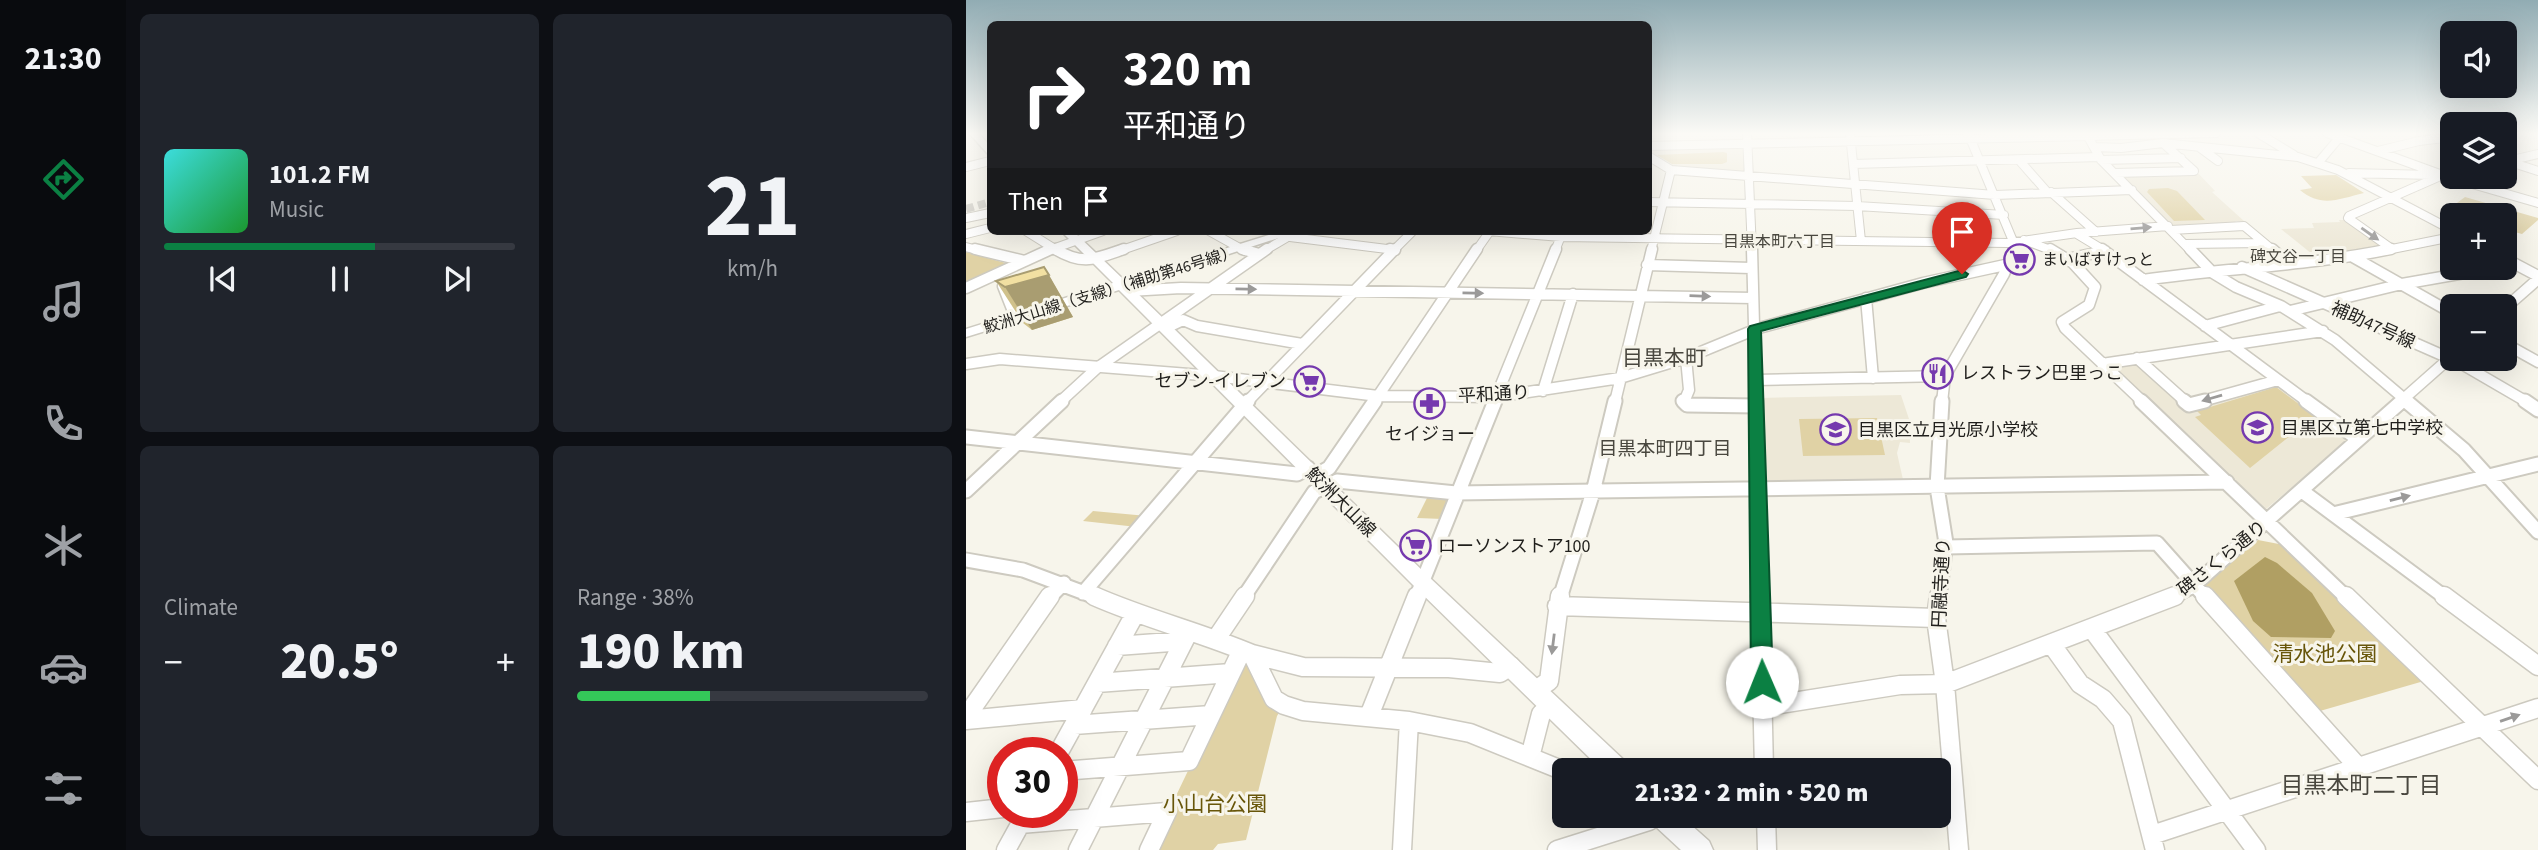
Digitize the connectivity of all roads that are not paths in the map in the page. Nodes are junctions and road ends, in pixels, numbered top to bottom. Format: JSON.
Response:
{"nodes":[{"id":1,"x":1669,"y":173,"type":"edge"},
{"id":2,"x":1705,"y":173,"type":"edge"},
{"id":3,"x":1748,"y":173,"type":"edge"},
{"id":4,"x":1854,"y":173,"type":"edge"},
{"id":5,"x":1985,"y":173,"type":"edge"},
{"id":6,"x":2030,"y":173,"type":"edge"},
{"id":7,"x":2115,"y":173,"type":"joint"},
{"id":8,"x":2128,"y":173,"type":"edge"},
{"id":9,"x":2342,"y":173,"type":"edge"},
{"id":10,"x":2345,"y":174,"type":"junction"},
{"id":11,"x":2367,"y":174,"type":"junction"},
{"id":12,"x":2440,"y":174,"type":"edge"},
{"id":13,"x":1748,"y":176,"type":"junction"},
{"id":14,"x":2440,"y":177,"type":"edge"},
{"id":15,"x":1855,"y":184,"type":"junction"},
{"id":16,"x":2413,"y":188,"type":"junction"},
{"id":17,"x":2500,"y":189,"type":"edge"},
{"id":18,"x":2132,"y":190,"type":"junction"},
{"id":19,"x":2049,"y":192,"type":"junction"},
{"id":20,"x":1995,"y":195,"type":"junction"},
{"id":21,"x":2391,"y":198,"type":"junction"},
{"id":22,"x":2535,"y":199,"type":"edge"},
{"id":23,"x":1652,"y":202,"type":"edge"},
{"id":24,"x":1662,"y":202,"type":"junction"},
{"id":25,"x":1749,"y":202,"type":"junction"},
{"id":26,"x":1857,"y":206,"type":"junction"},
{"id":27,"x":2004,"y":215,"type":"junction"},
{"id":28,"x":973,"y":218,"type":"edge"},
{"id":29,"x":2440,"y":224,"type":"edge"},
{"id":30,"x":966,"y":227,"type":"edge"},
{"id":31,"x":2170,"y":228,"type":"junction"},
{"id":32,"x":987,"y":229,"type":"edge"},
{"id":33,"x":2096,"y":232,"type":"junction"},
{"id":34,"x":2077,"y":233,"type":"junction"},
{"id":35,"x":966,"y":234,"type":"edge"},
{"id":36,"x":1032,"y":235,"type":"edge"},
{"id":37,"x":1165,"y":235,"type":"edge"},
{"id":38,"x":1216,"y":235,"type":"edge"},
{"id":39,"x":1287,"y":235,"type":"edge"},
{"id":40,"x":1409,"y":235,"type":"edge"},
{"id":41,"x":1488,"y":235,"type":"edge"},
{"id":42,"x":1562,"y":235,"type":"edge"},
{"id":43,"x":1592,"y":235,"type":"edge"},
{"id":44,"x":1077,"y":236,"type":"edge"},
{"id":45,"x":1653,"y":237,"type":"junction"},
{"id":46,"x":1751,"y":239,"type":"junction"},
{"id":47,"x":2440,"y":239,"type":"edge"},
{"id":48,"x":1860,"y":241,"type":"junction"},
{"id":49,"x":2020,"y":241,"type":"junction"},
{"id":50,"x":2264,"y":243,"type":"junction"},
{"id":51,"x":2185,"y":244,"type":"junction"},
{"id":52,"x":966,"y":247,"type":"edge"},
{"id":53,"x":2392,"y":248,"type":"junction"},
{"id":54,"x":1052,"y":249,"type":"junction"},
{"id":55,"x":1241,"y":249,"type":"junction"},
{"id":56,"x":1395,"y":250,"type":"junction"},
{"id":57,"x":2105,"y":251,"type":"junction"},
{"id":58,"x":1259,"y":254,"type":"junction"},
{"id":59,"x":2353,"y":257,"type":"junction"},
{"id":60,"x":1096,"y":259,"type":"junction"},
{"id":61,"x":2067,"y":259,"type":"junction"},
{"id":62,"x":1029,"y":261,"type":"junction"},
{"id":63,"x":2288,"y":262,"type":"junction"},
{"id":64,"x":1647,"y":265,"type":"junction"},
{"id":65,"x":2005,"y":265,"type":"junction"},
{"id":66,"x":2517,"y":265,"type":"edge"},
{"id":67,"x":2242,"y":267,"type":"junction"},
{"id":68,"x":1751,"y":268,"type":"junction"},
{"id":69,"x":2209,"y":270,"type":"junction"},
{"id":70,"x":998,"y":274,"type":"junction"},
{"id":71,"x":2440,"y":277,"type":"edge"},
{"id":72,"x":2538,"y":277,"type":"edge"},
{"id":73,"x":2143,"y":280,"type":"junction"},
{"id":74,"x":2402,"y":284,"type":"junction"},
{"id":75,"x":966,"y":288,"type":"edge"},
{"id":76,"x":1126,"y":288,"type":"junction"},
{"id":77,"x":1210,"y":289,"type":"junction"},
{"id":78,"x":1354,"y":291,"type":"junction"},
{"id":79,"x":1448,"y":292,"type":"junction"},
{"id":80,"x":1537,"y":294,"type":"junction"},
{"id":81,"x":1573,"y":294,"type":"junction"},
{"id":82,"x":1640,"y":294,"type":"junction"},
{"id":83,"x":2517,"y":297,"type":"edge"},
{"id":84,"x":1753,"y":298,"type":"junction"},
{"id":85,"x":1866,"y":298,"type":"junction"},
{"id":86,"x":2322,"y":303,"type":"junction"},
{"id":87,"x":2440,"y":306,"type":"edge"},
{"id":88,"x":2285,"y":309,"type":"junction"},
{"id":89,"x":1016,"y":319,"type":"junction"},
{"id":90,"x":1164,"y":326,"type":"junction"},
{"id":91,"x":2205,"y":326,"type":"junction"},
{"id":92,"x":1755,"y":329,"type":"junction"},
{"id":93,"x":2323,"y":331,"type":"junction"},
{"id":94,"x":967,"y":332,"type":"edge"},
{"id":95,"x":1302,"y":344,"type":"junction"},
{"id":96,"x":2228,"y":344,"type":"junction"},
{"id":97,"x":2517,"y":350,"type":"edge"},
{"id":98,"x":2440,"y":353,"type":"edge"},
{"id":99,"x":1685,"y":358,"type":"junction"},
{"id":100,"x":2137,"y":358,"type":"junction"},
{"id":101,"x":2538,"y":362,"type":"edge"},
{"id":102,"x":2102,"y":363,"type":"junction"},
{"id":103,"x":966,"y":364,"type":"edge"},
{"id":104,"x":2440,"y":366,"type":"edge"},
{"id":105,"x":1097,"y":368,"type":"junction"},
{"id":106,"x":2475,"y":371,"type":"edge"},
{"id":107,"x":1214,"y":376,"type":"junction"},
{"id":108,"x":1945,"y":376,"type":"junction"},
{"id":109,"x":1620,"y":378,"type":"junction"},
{"id":110,"x":1873,"y":378,"type":"junction"},
{"id":111,"x":1756,"y":380,"type":"junction"},
{"id":112,"x":2278,"y":380,"type":"junction"},
{"id":113,"x":1265,"y":382,"type":"junction"},
{"id":114,"x":1543,"y":391,"type":"junction"},
{"id":115,"x":1378,"y":396,"type":"junction"},
{"id":116,"x":1495,"y":397,"type":"junction"},
{"id":117,"x":2402,"y":400,"type":"junction"},
{"id":118,"x":1244,"y":406,"type":"junction"},
{"id":119,"x":1756,"y":406,"type":"junction"},
{"id":120,"x":2538,"y":410,"type":"edge"},
{"id":121,"x":966,"y":437,"type":"edge"},
{"id":122,"x":2358,"y":439,"type":"junction"},
{"id":123,"x":1018,"y":442,"type":"junction"},
{"id":124,"x":1195,"y":463,"type":"junction"},
{"id":125,"x":2538,"y":464,"type":"edge"},
{"id":126,"x":2488,"y":476,"type":"junction"},
{"id":127,"x":1316,"y":477,"type":"junction"},
{"id":128,"x":2227,"y":482,"type":"junction"},
{"id":129,"x":1937,"y":487,"type":"junction"},
{"id":130,"x":1758,"y":489,"type":"junction"},
{"id":131,"x":966,"y":491,"type":"edge"},
{"id":132,"x":2302,"y":491,"type":"junction"},
{"id":133,"x":1593,"y":492,"type":"junction"},
{"id":134,"x":1456,"y":493,"type":"junction"},
{"id":135,"x":2333,"y":514,"type":"junction"},
{"id":136,"x":2266,"y":522,"type":"junction"},
{"id":137,"x":2538,"y":532,"type":"edge"},
{"id":138,"x":1578,"y":539,"type":"joint"},
{"id":139,"x":1946,"y":547,"type":"junction"},
{"id":140,"x":966,"y":560,"type":"edge"},
{"id":141,"x":1422,"y":582,"type":"junction"},
{"id":142,"x":1064,"y":583,"type":"junction"},
{"id":143,"x":2193,"y":586,"type":"junction"},
{"id":144,"x":1083,"y":593,"type":"junction"},
{"id":145,"x":1557,"y":606,"type":"junction"},
{"id":146,"x":1761,"y":612,"type":"junction"},
{"id":147,"x":1135,"y":614,"type":"junction"},
{"id":148,"x":1937,"y":618,"type":"junction"},
{"id":149,"x":2092,"y":629,"type":"junction"},
{"id":150,"x":1186,"y":636,"type":"junction"},
{"id":151,"x":1216,"y":639,"type":"junction"},
{"id":152,"x":2052,"y":645,"type":"junction"},
{"id":153,"x":1117,"y":646,"type":"junction"},
{"id":154,"x":1247,"y":652,"type":"junction"},
{"id":155,"x":1511,"y":666,"type":"junction"},
{"id":156,"x":2538,"y":666,"type":"edge"},
{"id":157,"x":1388,"y":667,"type":"junction"},
{"id":158,"x":1231,"y":673,"type":"junction"},
{"id":159,"x":1164,"y":678,"type":"junction"},
{"id":160,"x":1097,"y":683,"type":"junction"},
{"id":161,"x":1945,"y":684,"type":"junction"},
{"id":162,"x":1543,"y":686,"type":"junction"},
{"id":163,"x":1551,"y":705,"type":"junction"},
{"id":164,"x":1762,"y":707,"type":"junction"},
{"id":165,"x":2538,"y":708,"type":"edge"},
{"id":166,"x":1211,"y":715,"type":"junction"},
{"id":167,"x":1368,"y":716,"type":"junction"},
{"id":168,"x":1079,"y":717,"type":"junction"},
{"id":169,"x":966,"y":718,"type":"edge"},
{"id":170,"x":1141,"y":720,"type":"junction"},
{"id":171,"x":1409,"y":721,"type":"junction"},
{"id":172,"x":2483,"y":727,"type":"junction"},
{"id":173,"x":1068,"y":737,"type":"edge"},
{"id":174,"x":1530,"y":757,"type":"junction"},
{"id":175,"x":1606,"y":758,"type":"edge"},
{"id":176,"x":1764,"y":758,"type":"edge"},
{"id":177,"x":1946,"y":758,"type":"edge"},
{"id":178,"x":1119,"y":766,"type":"junction"},
{"id":179,"x":1552,"y":766,"type":"edge"},
{"id":180,"x":2360,"y":769,"type":"junction"},
{"id":181,"x":1078,"y":770,"type":"edge"},
{"id":182,"x":2538,"y":780,"type":"edge"},
{"id":183,"x":987,"y":810,"type":"edge"},
{"id":184,"x":966,"y":812,"type":"edge"},
{"id":185,"x":2228,"y":812,"type":"junction"},
{"id":186,"x":1951,"y":815,"type":"edge"},
{"id":187,"x":1078,"y":817,"type":"edge"},
{"id":188,"x":1094,"y":817,"type":"junction"},
{"id":189,"x":1018,"y":828,"type":"edge"},
{"id":190,"x":1627,"y":828,"type":"edge"},
{"id":191,"x":1676,"y":828,"type":"edge"},
{"id":192,"x":1766,"y":828,"type":"edge"},
{"id":193,"x":2153,"y":843,"type":"edge"},
{"id":194,"x":1006,"y":850,"type":"edge"},
{"id":195,"x":1078,"y":850,"type":"edge"},
{"id":196,"x":1149,"y":850,"type":"edge"},
{"id":197,"x":1402,"y":850,"type":"edge"},
{"id":198,"x":1557,"y":850,"type":"edge"},
{"id":199,"x":1700,"y":850,"type":"edge"},
{"id":200,"x":1767,"y":850,"type":"edge"},
{"id":201,"x":1959,"y":850,"type":"edge"},
{"id":202,"x":2256,"y":850,"type":"edge"}],
"edges":[{"from":1,"to":24,"type":"street"},
{"from":2,"to":13,"type":"street"},
{"from":3,"to":13,"type":"street"},
{"from":4,"to":15,"type":"street"},
{"from":5,"to":20,"type":"street"},
{"from":6,"to":19,"type":"street"},
{"from":7,"to":8,"type":"street"},
{"from":7,"to":18,"type":"street"},
{"from":9,"to":10,"type":"street"},
{"from":10,"to":11,"type":"street"},
{"from":10,"to":21,"type":"street"},
{"from":11,"to":12,"type":"street"},
{"from":11,"to":16,"type":"street"},
{"from":13,"to":15,"type":"street"},
{"from":13,"to":25,"type":"street"},
{"from":14,"to":16,"type":"street"},
{"from":15,"to":20,"type":"street"},
{"from":15,"to":26,"type":"street"},
{"from":16,"to":21,"type":"street"},
{"from":17,"to":22,"type":"street"},
{"from":18,"to":19,"type":"street"},
{"from":18,"to":31,"type":"street"},
{"from":19,"to":20,"type":"street"},
{"from":19,"to":33,"type":"street"},
{"from":20,"to":27,"type":"street"},
{"from":21,"to":29,"type":"street"},
{"from":21,"to":53,"type":"street","one_way":true},
{"from":23,"to":24,"type":"street"},
{"from":24,"to":25,"type":"street"},
{"from":24,"to":45,"type":"street"},
{"from":25,"to":26,"type":"street"},
{"from":25,"to":46,"type":"street"},
{"from":26,"to":27,"type":"street"},
{"from":26,"to":48,"type":"street"},
{"from":27,"to":49,"type":"street"},
{"from":28,"to":30,"type":"street"},
{"from":33,"to":31,"type":"street","one_way":true},
{"from":31,"to":50,"type":"street"},
{"from":31,"to":51,"type":"street"},
{"from":32,"to":35,"type":"street"},
{"from":33,"to":34,"type":"street"},
{"from":34,"to":49,"type":"street"},
{"from":34,"to":57,"type":"street"},
{"from":36,"to":54,"type":"street"},
{"from":37,"to":60,"type":"street"},
{"from":38,"to":55,"type":"street"},
{"from":39,"to":55,"type":"main road","name":"鮫洲大山線（支線）（補助第46号線）"},
{"from":39,"to":56,"type":"street"},
{"from":39,"to":58,"type":"street"},
{"from":40,"to":56,"type":"street"},
{"from":41,"to":79,"type":"street"},
{"from":42,"to":80,"type":"street"},
{"from":43,"to":45,"type":"street"},
{"from":44,"to":54,"type":"street"},
{"from":44,"to":60,"type":"main road","name":"鮫洲大山線"},
{"from":45,"to":46,"type":"street"},
{"from":45,"to":64,"type":"street"},
{"from":46,"to":48,"type":"street"},
{"from":46,"to":68,"type":"street"},
{"from":47,"to":53,"type":"street"},
{"from":48,"to":49,"type":"street"},
{"from":49,"to":61,"type":"street"},
{"from":49,"to":65,"type":"street","name":"円融寺通り"},
{"from":50,"to":51,"type":"street"},
{"from":50,"to":63,"type":"street"},
{"from":51,"to":69,"type":"street"},
{"from":52,"to":62,"type":"street"},
{"from":53,"to":59,"type":"street"},
{"from":54,"to":60,"type":"street"},
{"from":54,"to":62,"type":"street"},
{"from":55,"to":58,"type":"street"},
{"from":55,"to":76,"type":"main road","name":"鮫洲大山線（支線）（補助第46号線）"},
{"from":56,"to":78,"type":"street"},
{"from":57,"to":61,"type":"street"},
{"from":57,"to":73,"type":"street"},
{"from":58,"to":77,"type":"street"},
{"from":59,"to":63,"type":"street"},
{"from":59,"to":74,"type":"street"},
{"from":60,"to":76,"type":"main road","name":"鮫洲大山線"},
{"from":61,"to":102,"type":"street"},
{"from":62,"to":70,"type":"street"},
{"from":63,"to":67,"type":"street"},
{"from":64,"to":68,"type":"street"},
{"from":64,"to":82,"type":"street"},
{"from":65,"to":85,"type":"street","name":"平和通り"},
{"from":65,"to":108,"type":"street","name":"円融寺通り"},
{"from":66,"to":72,"type":"street"},
{"from":67,"to":69,"type":"street"},
{"from":67,"to":86,"type":"street","name":"補助47号線"},
{"from":68,"to":84,"type":"street"},
{"from":69,"to":73,"type":"street"},
{"from":69,"to":88,"type":"street"},
{"from":70,"to":75,"type":"street"},
{"from":70,"to":89,"type":"street"},
{"from":71,"to":74,"type":"street"},
{"from":72,"to":83,"type":"street"},
{"from":73,"to":91,"type":"street"},
{"from":74,"to":86,"type":"street"},
{"from":74,"to":87,"type":"street"},
{"from":76,"to":77,"type":"street"},
{"from":76,"to":89,"type":"main road","name":"鮫洲大山線（支線）（補助第46号線）"},
{"from":76,"to":90,"type":"main road","name":"鮫洲大山線"},
{"from":77,"to":78,"type":"street","one_way":true},
{"from":77,"to":90,"type":"street"},
{"from":78,"to":79,"type":"street"},
{"from":78,"to":95,"type":"street"},
{"from":79,"to":80,"type":"street","one_way":true},
{"from":79,"to":115,"type":"street"},
{"from":80,"to":81,"type":"street"},
{"from":80,"to":116,"type":"street"},
{"from":81,"to":82,"type":"street"},
{"from":81,"to":114,"type":"street"},
{"from":82,"to":84,"type":"street","one_way":true},
{"from":82,"to":109,"type":"street"},
{"from":84,"to":92,"type":"street"},
{"from":85,"to":92,"type":"street","name":"平和通り"},
{"from":85,"to":110,"type":"street"},
{"from":86,"to":88,"type":"street"},
{"from":86,"to":98,"type":"street","name":"補助47号線"},
{"from":88,"to":91,"type":"street"},
{"from":88,"to":93,"type":"street"},
{"from":89,"to":94,"type":"main road","name":"鮫洲大山線（支線）（補助第46号線）"},
{"from":90,"to":95,"type":"street"},
{"from":90,"to":105,"type":"street"},
{"from":90,"to":107,"type":"main road","name":"鮫洲大山線"},
{"from":91,"to":96,"type":"street"},
{"from":92,"to":99,"type":"street","name":"平和通り"},
{"from":92,"to":111,"type":"street"},
{"from":93,"to":96,"type":"street"},
{"from":93,"to":117,"type":"street"},
{"from":95,"to":113,"type":"street"},
{"from":96,"to":100,"type":"street"},
{"from":96,"to":112,"type":"street"},
{"from":97,"to":101,"type":"street"},
{"from":99,"to":109,"type":"street","name":"平和通り"},
{"from":99,"to":119,"type":"street"},
{"from":100,"to":102,"type":"street"},
{"from":112,"to":100,"type":"street","one_way":true},
{"from":102,"to":128,"type":"street"},
{"from":103,"to":105,"type":"street","name":"平和通り"},
{"from":104,"to":117,"type":"street","name":"碑さくら通り"},
{"from":105,"to":107,"type":"street","name":"平和通り"},
{"from":105,"to":123,"type":"street"},
{"from":106,"to":120,"type":"street","name":"補助47号線"},
{"from":107,"to":113,"type":"street","name":"平和通り"},
{"from":107,"to":118,"type":"main road","name":"鮫洲大山線"},
{"from":108,"to":110,"type":"street"},
{"from":108,"to":129,"type":"street","name":"円融寺通り"},
{"from":109,"to":114,"type":"street","name":"平和通り"},
{"from":109,"to":133,"type":"street"},
{"from":110,"to":111,"type":"street"},
{"from":111,"to":119,"type":"street"},
{"from":112,"to":122,"type":"street"},
{"from":113,"to":115,"type":"street","name":"平和通り"},
{"from":113,"to":118,"type":"street"},
{"from":114,"to":116,"type":"street","name":"平和通り"},
{"from":115,"to":116,"type":"street","name":"平和通り"},
{"from":115,"to":127,"type":"street"},
{"from":116,"to":134,"type":"street"},
{"from":117,"to":122,"type":"street","name":"碑さくら通り"},
{"from":117,"to":126,"type":"street"},
{"from":118,"to":124,"type":"street"},
{"from":118,"to":127,"type":"main road","name":"鮫洲大山線"},
{"from":119,"to":130,"type":"street"},
{"from":121,"to":123,"type":"street"},
{"from":122,"to":132,"type":"street","name":"碑さくら通り"},
{"from":123,"to":124,"type":"street"},
{"from":123,"to":131,"type":"street"},
{"from":124,"to":127,"type":"street"},
{"from":124,"to":144,"type":"street"},
{"from":125,"to":126,"type":"street"},
{"from":135,"to":126,"type":"street","one_way":true},
{"from":126,"to":137,"type":"street"},
{"from":127,"to":134,"type":"street"},
{"from":127,"to":141,"type":"main road","name":"鮫洲大山線"},
{"from":127,"to":151,"type":"street"},
{"from":128,"to":129,"type":"street"},
{"from":128,"to":136,"type":"street"},
{"from":129,"to":130,"type":"street"},
{"from":129,"to":139,"type":"street","name":"円融寺通り"},
{"from":130,"to":133,"type":"street"},
{"from":130,"to":146,"type":"street"},
{"from":132,"to":135,"type":"street"},
{"from":132,"to":136,"type":"street","name":"碑さくら通り"},
{"from":133,"to":134,"type":"street"},
{"from":133,"to":138,"type":"street"},
{"from":134,"to":141,"type":"street"},
{"from":135,"to":156,"type":"street"},
{"from":136,"to":143,"type":"street","name":"碑さくら通り"},
{"from":136,"to":172,"type":"street"},
{"from":138,"to":145,"type":"street"},
{"from":139,"to":143,"type":"street"},
{"from":139,"to":148,"type":"street","name":"円融寺通り"},
{"from":140,"to":142,"type":"street"},
{"from":141,"to":155,"type":"main road","name":"鮫洲大山線"},
{"from":141,"to":157,"type":"street"},
{"from":142,"to":144,"type":"street"},
{"from":142,"to":169,"type":"street"},
{"from":143,"to":149,"type":"street","name":"碑さくら通り"},
{"from":143,"to":180,"type":"street"},
{"from":144,"to":147,"type":"street"},
{"from":145,"to":146,"type":"street"},
{"from":145,"to":162,"type":"street","one_way":true},
{"from":146,"to":148,"type":"street"},
{"from":146,"to":164,"type":"street"},
{"from":147,"to":150,"type":"street"},
{"from":147,"to":153,"type":"street"},
{"from":148,"to":161,"type":"street","name":"円融寺通り"},
{"from":149,"to":152,"type":"street","name":"碑さくら通り"},
{"from":149,"to":185,"type":"street"},
{"from":150,"to":151,"type":"street"},
{"from":150,"to":153,"type":"street"},
{"from":150,"to":159,"type":"street"},
{"from":151,"to":154,"type":"street"},
{"from":152,"to":161,"type":"street","name":"碑さくら通り"},
{"from":152,"to":193,"type":"street"},
{"from":153,"to":160,"type":"street"},
{"from":154,"to":157,"type":"street"},
{"from":154,"to":158,"type":"street"},
{"from":154,"to":167,"type":"street"},
{"from":155,"to":157,"type":"street"},
{"from":155,"to":162,"type":"main road","name":"鮫洲大山線"},
{"from":157,"to":167,"type":"street"},
{"from":158,"to":159,"type":"street"},
{"from":158,"to":166,"type":"street"},
{"from":159,"to":160,"type":"street"},
{"from":159,"to":170,"type":"street"},
{"from":160,"to":168,"type":"street"},
{"from":161,"to":164,"type":"street"},
{"from":161,"to":177,"type":"street","name":"円融寺通り"},
{"from":162,"to":163,"type":"main road","name":"鮫洲大山線"},
{"from":163,"to":174,"type":"street"},
{"from":163,"to":175,"type":"main road","name":"鮫洲大山線"},
{"from":164,"to":176,"type":"street"},
{"from":172,"to":165,"type":"street","one_way":true},
{"from":166,"to":170,"type":"street"},
{"from":166,"to":178,"type":"street"},
{"from":167,"to":171,"type":"street"},
{"from":168,"to":169,"type":"street"},
{"from":168,"to":170,"type":"street"},
{"from":168,"to":173,"type":"street"},
{"from":170,"to":178,"type":"street"},
{"from":171,"to":174,"type":"street"},
{"from":171,"to":197,"type":"street"},
{"from":172,"to":180,"type":"street"},
{"from":172,"to":182,"type":"street"},
{"from":174,"to":179,"type":"street"},
{"from":178,"to":181,"type":"street"},
{"from":178,"to":188,"type":"street"},
{"from":180,"to":185,"type":"street"},
{"from":183,"to":184,"type":"street"},
{"from":185,"to":193,"type":"street"},
{"from":185,"to":202,"type":"street"},
{"from":186,"to":201,"type":"street","name":"円融寺通り"},
{"from":187,"to":188,"type":"street"},
{"from":188,"to":195,"type":"street"},
{"from":188,"to":196,"type":"street"},
{"from":189,"to":194,"type":"street"},
{"from":190,"to":198,"type":"street"},
{"from":191,"to":199,"type":"main road"},
{"from":192,"to":200,"type":"street"}]}
